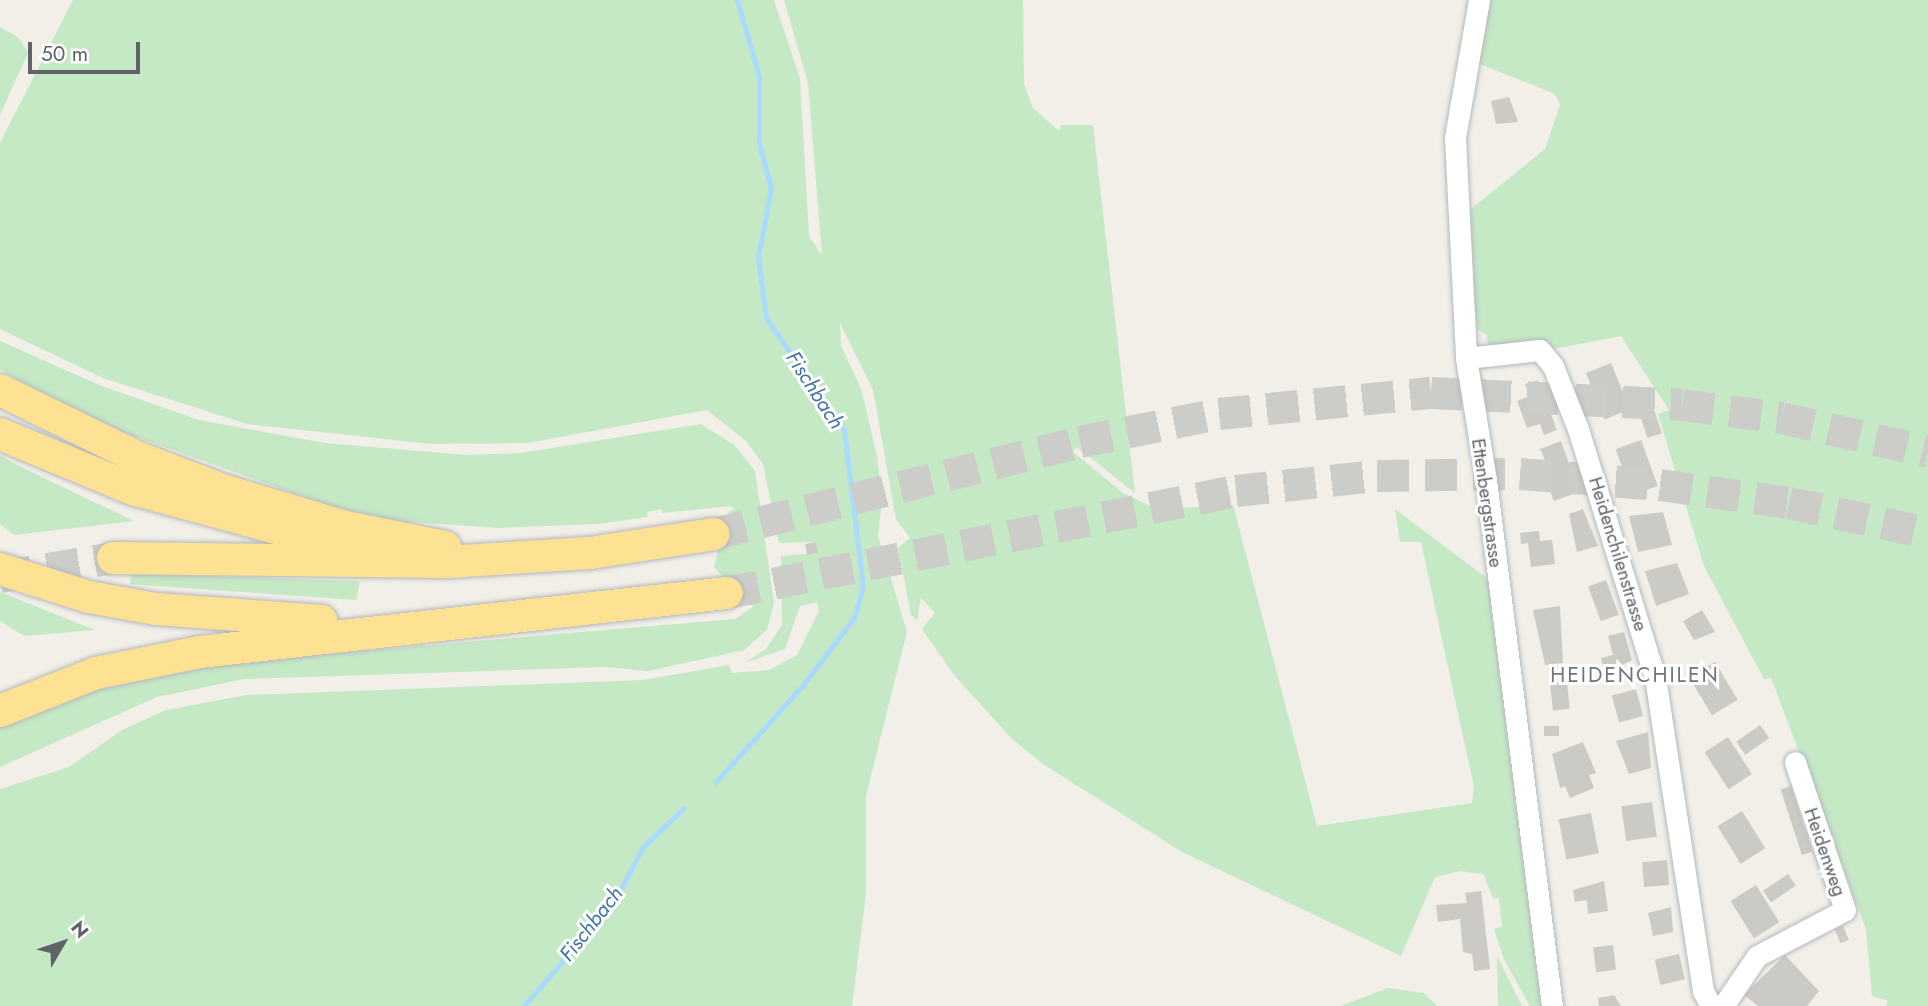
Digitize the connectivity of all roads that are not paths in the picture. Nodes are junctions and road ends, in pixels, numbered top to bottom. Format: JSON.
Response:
{"nodes":[{"id":1,"x":1479,"y":0,"type":"edge"},
{"id":2,"x":1466,"y":358,"type":"junction"},
{"id":3,"x":0,"y":390,"type":"edge"},
{"id":4,"x":0,"y":434,"type":"edge"},
{"id":5,"x":714,"y":534,"type":"tunnel mouth"},
{"id":6,"x":113,"y":558,"type":"tunnel mouth"},
{"id":7,"x":516,"y":558,"type":"junction"},
{"id":8,"x":447,"y":562,"type":"junction"},
{"id":9,"x":0,"y":569,"type":"edge"},
{"id":10,"x":727,"y":593,"type":"tunnel mouth"},
{"id":11,"x":511,"y":620,"type":"junction"},
{"id":12,"x":0,"y":711,"type":"edge"},
{"id":13,"x":1795,"y":762,"type":"dead end"},
{"id":14,"x":1552,"y":1006,"type":"edge"},
{"id":15,"x":1711,"y":1006,"type":"edge"},
{"id":16,"x":1723,"y":1006,"type":"edge"}],
"edges":[{"from":1,"to":2,"type":"street","name":"Ettenbergstrasse"},
{"from":2,"to":14,"type":"street","name":"Ettenbergstrasse"},
{"from":2,"to":15,"type":"street","name":"Heidenchilenstrasse"},
{"from":3,"to":7,"type":"highway"},
{"from":4,"to":8,"type":"highway"},
{"from":5,"to":7,"type":"highway"},
{"from":6,"to":8,"type":"highway"},
{"from":7,"to":8,"type":"highway"},
{"from":9,"to":11,"type":"highway"},
{"from":10,"to":11,"type":"highway"},
{"from":11,"to":12,"type":"highway"},
{"from":13,"to":16,"type":"street","name":"Heidenweg"}]}
